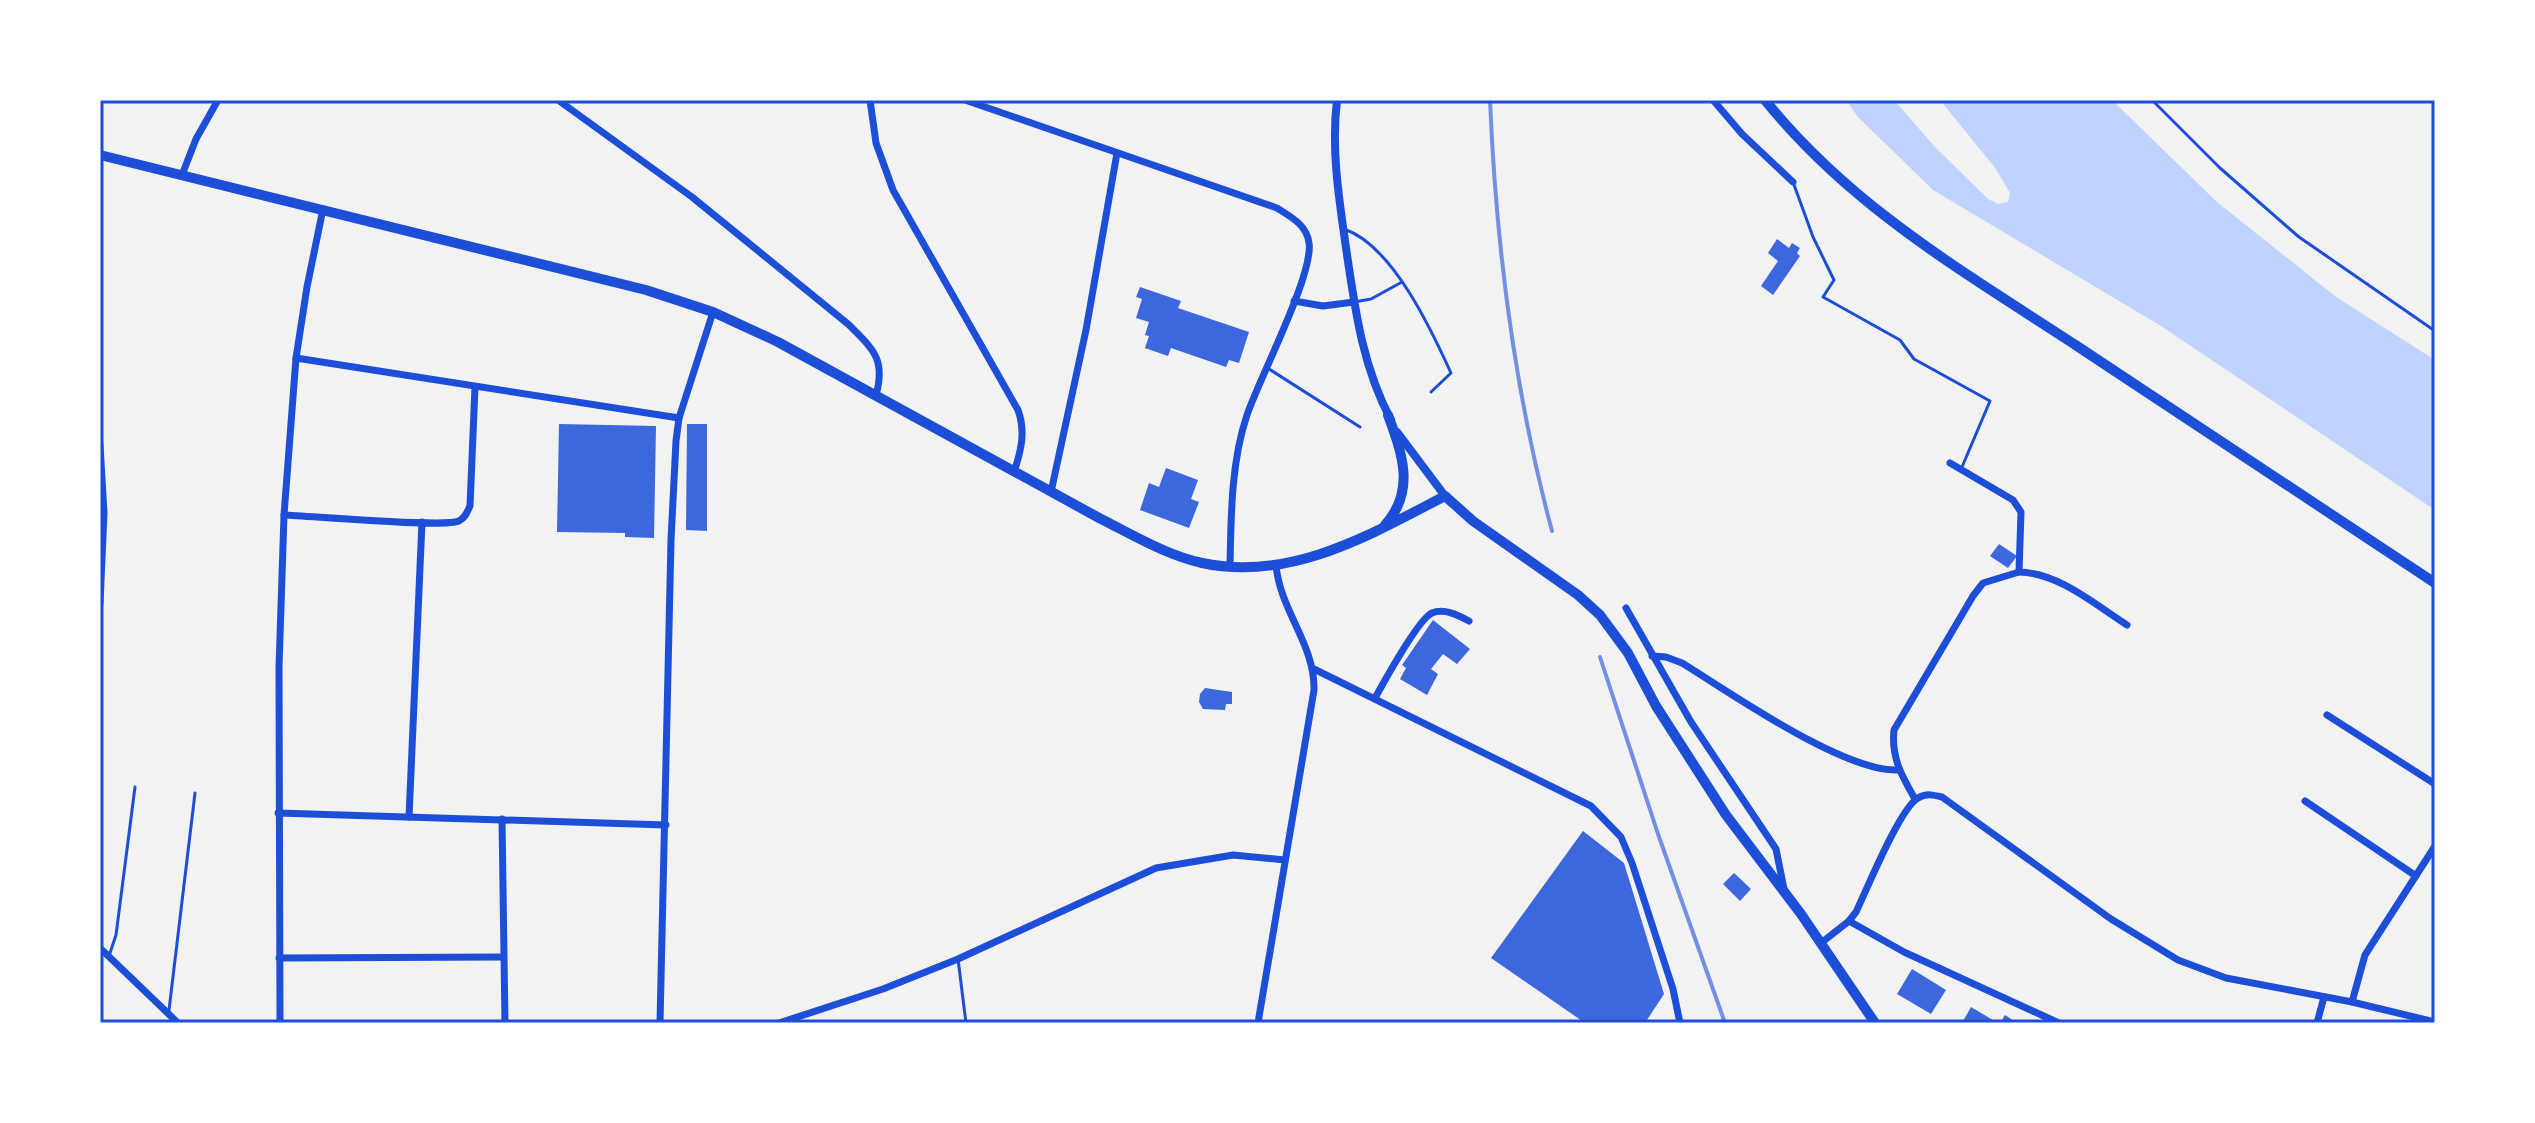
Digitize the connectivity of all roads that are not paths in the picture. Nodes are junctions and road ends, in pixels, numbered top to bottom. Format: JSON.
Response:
{"nodes":[{"id":1,"x":218,"y":100,"type":"edge"},
{"id":2,"x":558,"y":100,"type":"edge"},
{"id":3,"x":870,"y":100,"type":"edge"},
{"id":4,"x":965,"y":100,"type":"edge"},
{"id":5,"x":1337,"y":100,"type":"edge"},
{"id":6,"x":1713,"y":100,"type":"edge"},
{"id":7,"x":1765,"y":100,"type":"edge"},
{"id":8,"x":2152,"y":100,"type":"edge"},
{"id":9,"x":1117,"y":153,"type":"junction"},
{"id":10,"x":100,"y":155,"type":"edge"},
{"id":11,"x":182,"y":175,"type":"junction"},
{"id":12,"x":1793,"y":182,"type":"joint"},
{"id":13,"x":323,"y":209,"type":"junction"},
{"id":14,"x":1344,"y":229,"type":"junction"},
{"id":15,"x":1402,"y":282,"type":"junction"},
{"id":16,"x":1294,"y":301,"type":"junction"},
{"id":17,"x":1354,"y":302,"type":"junction"},
{"id":18,"x":713,"y":312,"type":"junction"},
{"id":19,"x":2435,"y":331,"type":"edge"},
{"id":20,"x":296,"y":358,"type":"junction"},
{"id":21,"x":1266,"y":368,"type":"junction"},
{"id":22,"x":475,"y":387,"type":"junction"},
{"id":23,"x":1431,"y":392,"type":"dead end"},
{"id":24,"x":876,"y":395,"type":"junction"},
{"id":25,"x":1388,"y":415,"type":"junction"},
{"id":26,"x":679,"y":418,"type":"junction"},
{"id":27,"x":1360,"y":427,"type":"dead end"},
{"id":28,"x":100,"y":445,"type":"edge"},
{"id":29,"x":1950,"y":463,"type":"dead end"},
{"id":30,"x":1961,"y":470,"type":"junction"},
{"id":31,"x":1014,"y":472,"type":"junction"},
{"id":32,"x":1051,"y":492,"type":"junction"},
{"id":33,"x":1445,"y":496,"type":"junction"},
{"id":34,"x":284,"y":515,"type":"junction"},
{"id":35,"x":422,"y":522,"type":"junction"},
{"id":36,"x":1382,"y":529,"type":"junction"},
{"id":37,"x":1276,"y":565,"type":"junction"},
{"id":38,"x":1230,"y":566,"type":"junction"},
{"id":39,"x":2019,"y":572,"type":"junction"},
{"id":40,"x":2435,"y":583,"type":"edge"},
{"id":41,"x":100,"y":603,"type":"edge"},
{"id":42,"x":1626,"y":608,"type":"dead end"},
{"id":43,"x":1469,"y":621,"type":"dead end"},
{"id":44,"x":2127,"y":625,"type":"dead end"},
{"id":45,"x":1652,"y":656,"type":"junction"},
{"id":46,"x":1314,"y":669,"type":"junction"},
{"id":47,"x":1375,"y":698,"type":"junction"},
{"id":48,"x":2327,"y":715,"type":"dead end"},
{"id":49,"x":1898,"y":770,"type":"junction"},
{"id":50,"x":2435,"y":784,"type":"edge"},
{"id":51,"x":135,"y":787,"type":"dead end"},
{"id":52,"x":195,"y":793,"type":"dead end"},
{"id":53,"x":1915,"y":799,"type":"junction"},
{"id":54,"x":2305,"y":801,"type":"dead end"},
{"id":55,"x":278,"y":813,"type":"junction"},
{"id":56,"x":409,"y":817,"type":"junction"},
{"id":57,"x":502,"y":819,"type":"junction"},
{"id":58,"x":666,"y":825,"type":"junction"},
{"id":59,"x":2435,"y":846,"type":"edge"},
{"id":60,"x":1285,"y":860,"type":"junction"},
{"id":61,"x":2416,"y":876,"type":"junction"},
{"id":62,"x":1785,"y":891,"type":"junction"},
{"id":63,"x":1849,"y":921,"type":"junction"},
{"id":64,"x":1821,"y":943,"type":"junction"},
{"id":65,"x":100,"y":948,"type":"edge"},
{"id":66,"x":109,"y":956,"type":"junction"},
{"id":67,"x":503,"y":957,"type":"junction"},
{"id":68,"x":279,"y":958,"type":"junction"},
{"id":69,"x":958,"y":959,"type":"junction"},
{"id":70,"x":2324,"y":997,"type":"junction"},
{"id":71,"x":2352,"y":1002,"type":"junction"},
{"id":72,"x":168,"y":1014,"type":"junction"},
{"id":73,"x":2435,"y":1022,"type":"edge"},
{"id":74,"x":178,"y":1023,"type":"edge"},
{"id":75,"x":280,"y":1023,"type":"edge"},
{"id":76,"x":505,"y":1023,"type":"edge"},
{"id":77,"x":660,"y":1023,"type":"edge"},
{"id":78,"x":779,"y":1023,"type":"edge"},
{"id":79,"x":966,"y":1023,"type":"edge"},
{"id":80,"x":1258,"y":1023,"type":"edge"},
{"id":81,"x":1680,"y":1023,"type":"edge"},
{"id":82,"x":1875,"y":1023,"type":"edge"},
{"id":83,"x":2059,"y":1023,"type":"edge"},
{"id":84,"x":2317,"y":1023,"type":"edge"}],
"edges":[{"from":1,"to":11,"type":"street"},
{"from":2,"to":24,"type":"street"},
{"from":3,"to":31,"type":"street"},
{"from":4,"to":9,"type":"street"},
{"from":5,"to":14,"type":"street"},
{"from":6,"to":12,"type":"street"},
{"from":7,"to":40,"type":"main road"},
{"from":8,"to":19,"type":"lane"},
{"from":9,"to":16,"type":"street"},
{"from":9,"to":32,"type":"street"},
{"from":10,"to":11,"type":"main road"},
{"from":11,"to":13,"type":"main road"},
{"from":12,"to":30,"type":"lane"},
{"from":13,"to":18,"type":"main road"},
{"from":13,"to":20,"type":"street"},
{"from":14,"to":15,"type":"lane"},
{"from":14,"to":17,"type":"street"},
{"from":15,"to":17,"type":"lane"},
{"from":15,"to":23,"type":"lane"},
{"from":16,"to":17,"type":"street"},
{"from":16,"to":21,"type":"street"},
{"from":17,"to":25,"type":"street"},
{"from":18,"to":24,"type":"main road"},
{"from":18,"to":26,"type":"street"},
{"from":20,"to":22,"type":"street"},
{"from":20,"to":34,"type":"street"},
{"from":21,"to":27,"type":"lane"},
{"from":21,"to":38,"type":"street"},
{"from":22,"to":26,"type":"street"},
{"from":22,"to":35,"type":"street"},
{"from":24,"to":31,"type":"main road"},
{"from":25,"to":33,"type":"street"},
{"from":25,"to":36,"type":"main road"},
{"from":26,"to":58,"type":"street"},
{"from":28,"to":41,"type":"street"},
{"from":29,"to":30,"type":"street"},
{"from":30,"to":39,"type":"street"},
{"from":31,"to":32,"type":"main road"},
{"from":32,"to":38,"type":"main road"},
{"from":33,"to":36,"type":"main road"},
{"from":33,"to":62,"type":"main road"},
{"from":34,"to":35,"type":"street"},
{"from":34,"to":55,"type":"street"},
{"from":35,"to":56,"type":"street"},
{"from":36,"to":37,"type":"main road"},
{"from":37,"to":38,"type":"main road"},
{"from":37,"to":46,"type":"street"},
{"from":39,"to":44,"type":"street"},
{"from":39,"to":49,"type":"street"},
{"from":42,"to":45,"type":"street"},
{"from":43,"to":47,"type":"street"},
{"from":45,"to":49,"type":"street"},
{"from":45,"to":62,"type":"street"},
{"from":46,"to":47,"type":"street"},
{"from":46,"to":60,"type":"street"},
{"from":47,"to":81,"type":"street"},
{"from":48,"to":50,"type":"street"},
{"from":49,"to":53,"type":"street"},
{"from":51,"to":66,"type":"lane"},
{"from":52,"to":72,"type":"lane"},
{"from":53,"to":63,"type":"street"},
{"from":53,"to":70,"type":"street"},
{"from":54,"to":61,"type":"street"},
{"from":55,"to":56,"type":"street"},
{"from":55,"to":68,"type":"street"},
{"from":56,"to":57,"type":"street"},
{"from":57,"to":58,"type":"street"},
{"from":57,"to":67,"type":"street"},
{"from":58,"to":77,"type":"street"},
{"from":59,"to":61,"type":"street"},
{"from":60,"to":69,"type":"street"},
{"from":60,"to":80,"type":"street"},
{"from":61,"to":71,"type":"street"},
{"from":62,"to":64,"type":"main road"},
{"from":63,"to":64,"type":"street"},
{"from":63,"to":83,"type":"street"},
{"from":64,"to":82,"type":"main road"},
{"from":65,"to":66,"type":"street"},
{"from":66,"to":72,"type":"street"},
{"from":67,"to":68,"type":"street"},
{"from":67,"to":76,"type":"street"},
{"from":68,"to":75,"type":"street"},
{"from":69,"to":78,"type":"street"},
{"from":69,"to":79,"type":"lane"},
{"from":70,"to":71,"type":"street"},
{"from":70,"to":84,"type":"street"},
{"from":71,"to":73,"type":"street"},
{"from":72,"to":74,"type":"street"}]}
